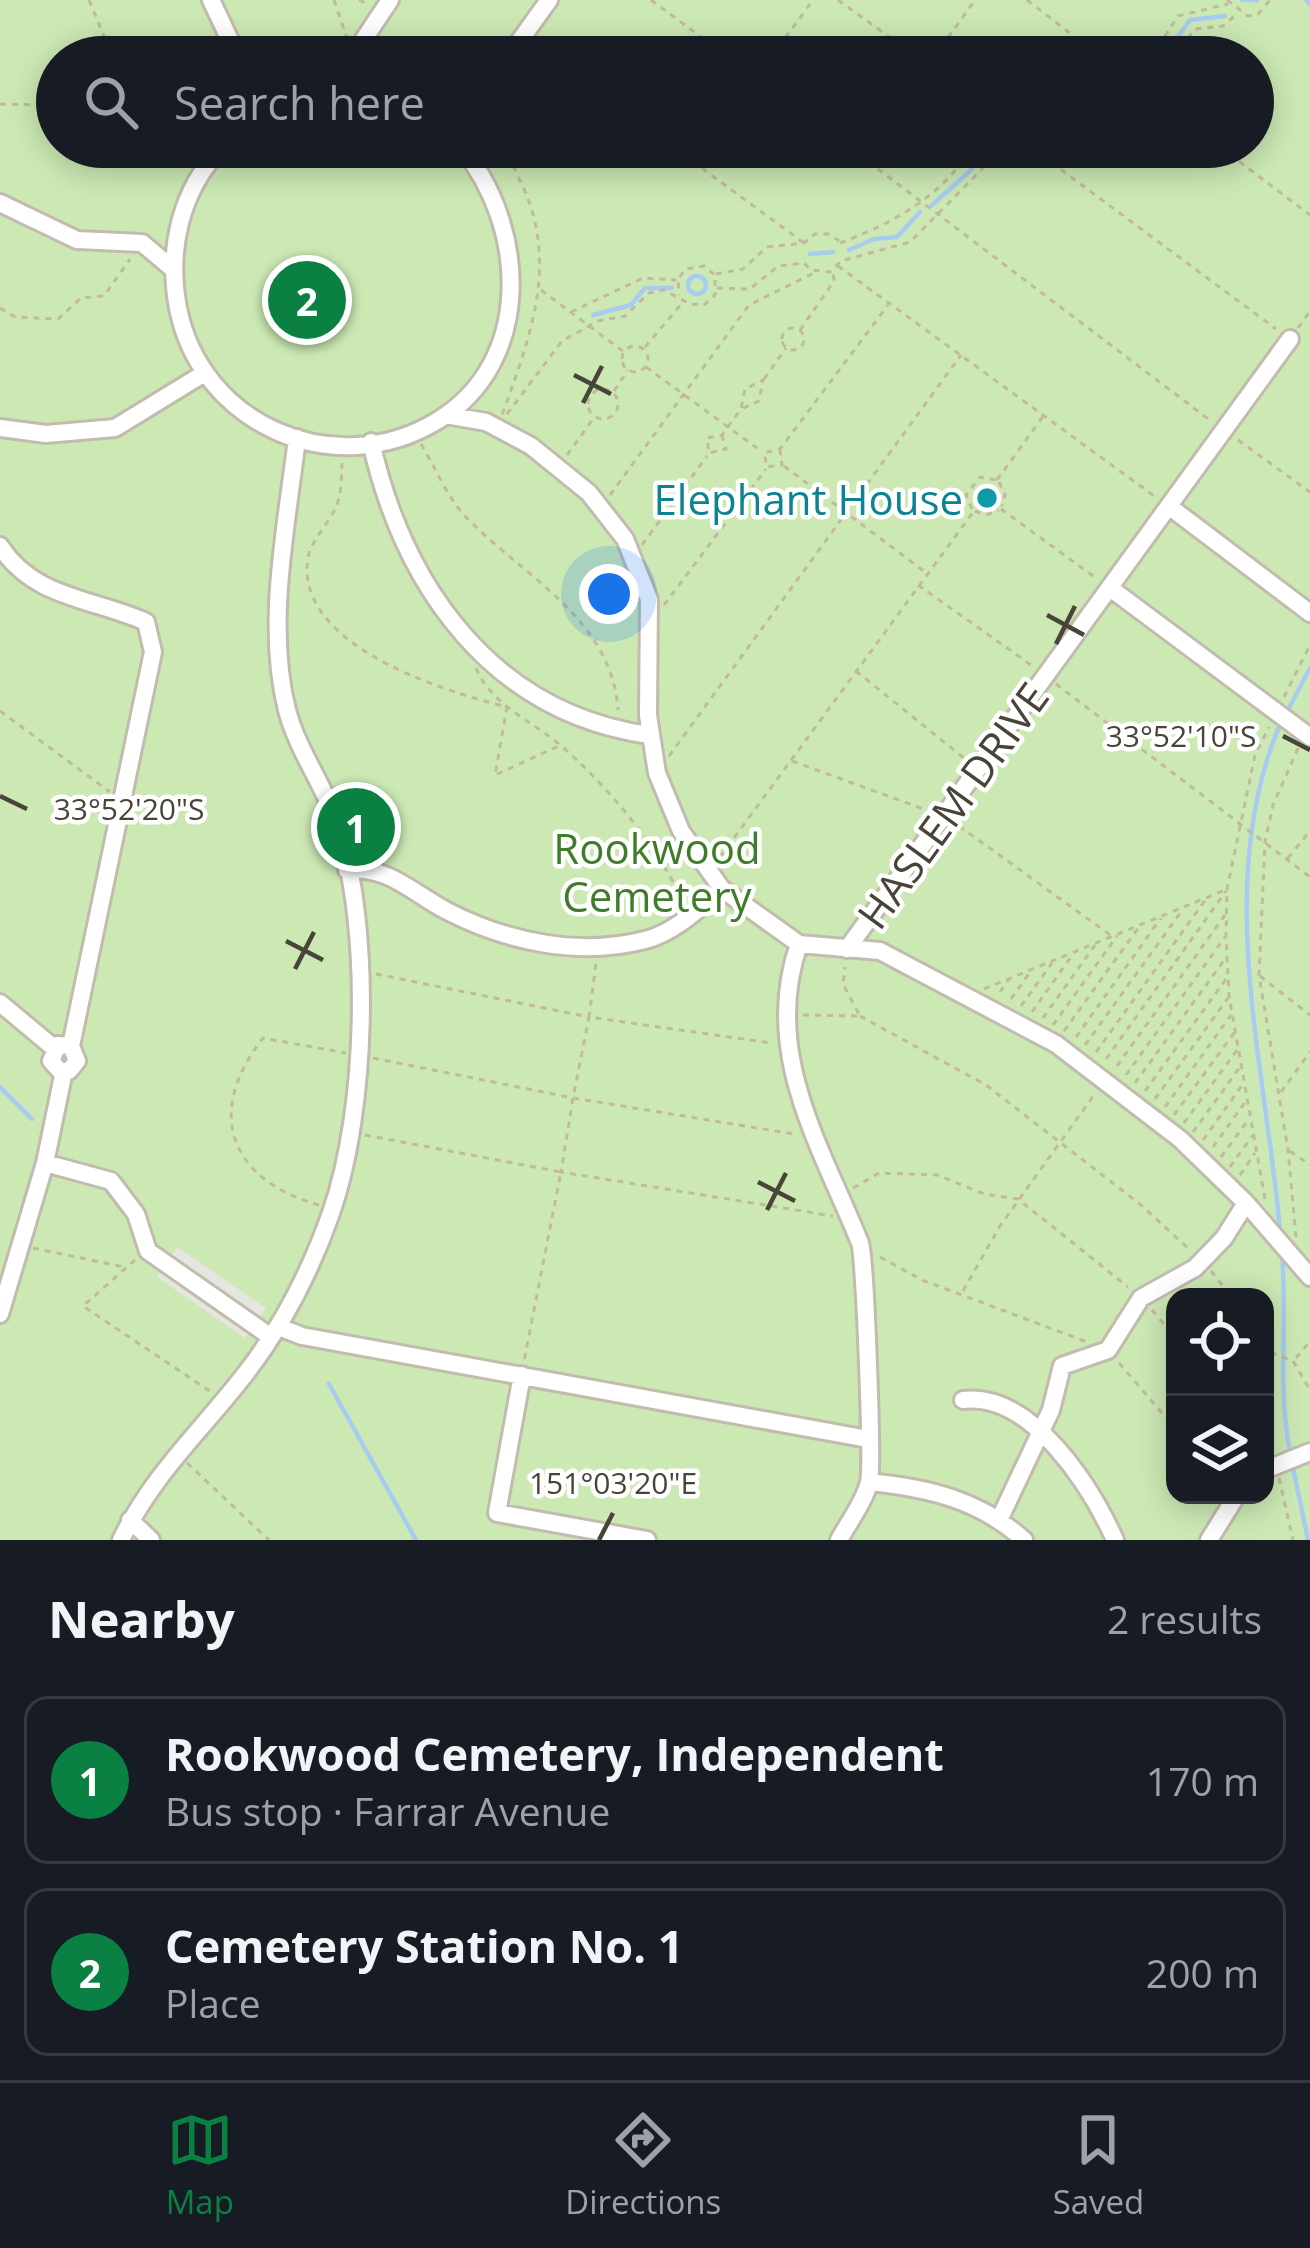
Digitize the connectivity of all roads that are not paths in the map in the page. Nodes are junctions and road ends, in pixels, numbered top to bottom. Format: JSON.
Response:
{"nodes":[{"id":1,"x":211,"y":0,"type":"edge"},
{"id":2,"x":390,"y":0,"type":"edge"},
{"id":3,"x":549,"y":0,"type":"edge"},
{"id":4,"x":228,"y":36,"type":"edge"},
{"id":5,"x":366,"y":36,"type":"edge"},
{"id":6,"x":522,"y":36,"type":"edge"},
{"id":7,"x":208,"y":168,"type":"edge"},
{"id":8,"x":474,"y":168,"type":"edge"},
{"id":9,"x":0,"y":203,"type":"edge"},
{"id":10,"x":173,"y":269,"type":"junction"},
{"id":11,"x":1290,"y":339,"type":"road end"},
{"id":12,"x":203,"y":374,"type":"junction"},
{"id":13,"x":479,"y":380,"type":"junction"},
{"id":14,"x":446,"y":415,"type":"junction"},
{"id":15,"x":497,"y":427,"type":"junction"},
{"id":16,"x":0,"y":428,"type":"edge"},
{"id":17,"x":297,"y":438,"type":"junction"},
{"id":18,"x":371,"y":442,"type":"junction"},
{"id":19,"x":1170,"y":508,"type":"junction"},
{"id":20,"x":0,"y":546,"type":"edge"},
{"id":21,"x":1110,"y":588,"type":"junction"},
{"id":22,"x":1310,"y":613,"type":"edge"},
{"id":23,"x":649,"y":735,"type":"junction"},
{"id":24,"x":1308,"y":735,"type":"edge"},
{"id":25,"x":347,"y":870,"type":"junction"},
{"id":26,"x":722,"y":889,"type":"junction"},
{"id":27,"x":799,"y":944,"type":"junction"},
{"id":28,"x":847,"y":949,"type":"junction"},
{"id":29,"x":0,"y":1003,"type":"edge"},
{"id":30,"x":63,"y":1047,"type":"junction"},
{"id":31,"x":45,"y":1163,"type":"junction"},
{"id":32,"x":1247,"y":1195,"type":"junction"},
{"id":33,"x":1310,"y":1277,"type":"edge"},
{"id":34,"x":0,"y":1314,"type":"edge"},
{"id":35,"x":275,"y":1332,"type":"junction"},
{"id":36,"x":522,"y":1375,"type":"junction"},
{"id":37,"x":963,"y":1400,"type":"dead end"},
{"id":38,"x":1041,"y":1433,"type":"junction"},
{"id":39,"x":868,"y":1439,"type":"junction"},
{"id":40,"x":1305,"y":1454,"type":"edge"},
{"id":41,"x":1274,"y":1465,"type":"edge"},
{"id":42,"x":869,"y":1482,"type":"junction"},
{"id":43,"x":1231,"y":1504,"type":"edge"},
{"id":44,"x":1000,"y":1518,"type":"junction"},
{"id":45,"x":130,"y":1520,"type":"junction"},
{"id":46,"x":121,"y":1540,"type":"edge"},
{"id":47,"x":151,"y":1540,"type":"edge"},
{"id":48,"x":647,"y":1540,"type":"edge"},
{"id":49,"x":839,"y":1540,"type":"edge"},
{"id":50,"x":1024,"y":1540,"type":"edge"},
{"id":51,"x":1115,"y":1540,"type":"edge"},
{"id":52,"x":1209,"y":1540,"type":"edge"}],
"edges":[{"from":1,"to":4,"type":"street"},
{"from":2,"to":5,"type":"street"},
{"from":3,"to":6,"type":"street"},
{"from":7,"to":10,"type":"street"},
{"from":8,"to":13,"type":"street"},
{"from":9,"to":10,"type":"street"},
{"from":10,"to":12,"type":"street"},
{"from":11,"to":19,"type":"street","name":"HASLEM DRIVE"},
{"from":12,"to":16,"type":"street"},
{"from":12,"to":17,"type":"street"},
{"from":13,"to":14,"type":"street"},
{"from":13,"to":15,"type":"street"},
{"from":14,"to":15,"type":"street"},
{"from":14,"to":18,"type":"street"},
{"from":15,"to":23,"type":"street"},
{"from":17,"to":18,"type":"street"},
{"from":17,"to":25,"type":"street"},
{"from":18,"to":23,"type":"street"},
{"from":19,"to":21,"type":"street","name":"HASLEM DRIVE"},
{"from":19,"to":22,"type":"street"},
{"from":20,"to":30,"type":"street"},
{"from":21,"to":24,"type":"street"},
{"from":21,"to":28,"type":"street","name":"HASLEM DRIVE"},
{"from":23,"to":26,"type":"street"},
{"from":25,"to":26,"type":"street"},
{"from":25,"to":35,"type":"street"},
{"from":26,"to":27,"type":"street"},
{"from":27,"to":28,"type":"street"},
{"from":27,"to":39,"type":"street","name":"HASLEM DRIVE"},
{"from":28,"to":32,"type":"street"},
{"from":29,"to":30,"type":"street"},
{"from":30,"to":31,"type":"street"},
{"from":31,"to":34,"type":"street"},
{"from":31,"to":35,"type":"street"},
{"from":32,"to":33,"type":"street"},
{"from":32,"to":38,"type":"street"},
{"from":35,"to":36,"type":"street"},
{"from":35,"to":45,"type":"street"},
{"from":36,"to":39,"type":"street"},
{"from":36,"to":48,"type":"street"},
{"from":37,"to":38,"type":"street"},
{"from":38,"to":44,"type":"street"},
{"from":38,"to":51,"type":"street"},
{"from":39,"to":42,"type":"street","name":"HASLEM DRIVE"},
{"from":40,"to":41,"type":"street"},
{"from":42,"to":44,"type":"street"},
{"from":42,"to":49,"type":"street","name":"HASLEM DRIVE"},
{"from":43,"to":52,"type":"street"},
{"from":44,"to":50,"type":"street"},
{"from":45,"to":46,"type":"street"},
{"from":45,"to":47,"type":"street"}]}
